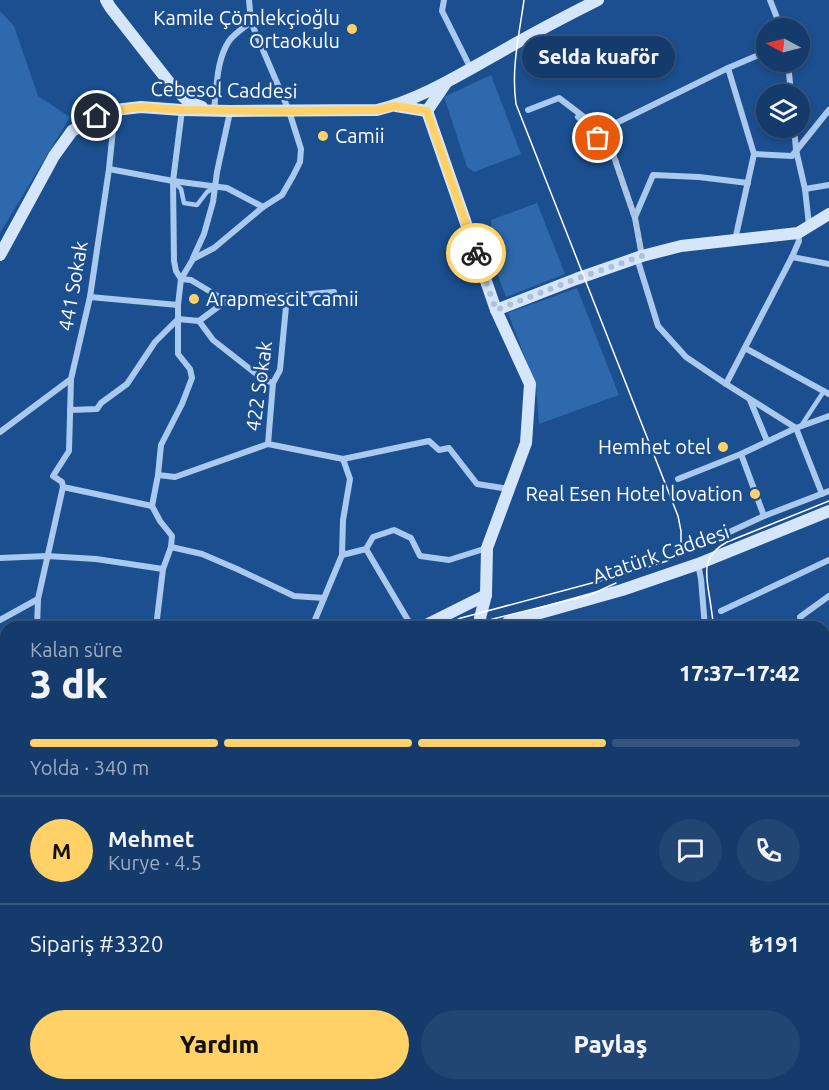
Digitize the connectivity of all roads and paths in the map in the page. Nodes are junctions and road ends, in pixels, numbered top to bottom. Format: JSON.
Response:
{"nodes":[{"id":1,"x":106,"y":0,"type":"edge"},
{"id":2,"x":249,"y":0,"type":"edge"},
{"id":3,"x":444,"y":0,"type":"edge"},
{"id":4,"x":598,"y":0,"type":"edge"},
{"id":5,"x":770,"y":0,"type":"edge"},
{"id":6,"x":777,"y":18,"type":"edge"},
{"id":7,"x":251,"y":22,"type":"junction"},
{"id":8,"x":756,"y":56,"type":"edge"},
{"id":9,"x":728,"y":68,"type":"junction"},
{"id":10,"x":471,"y":69,"type":"junction"},
{"id":11,"x":446,"y":82,"type":"junction"},
{"id":12,"x":172,"y":86,"type":"junction"},
{"id":13,"x":559,"y":98,"type":"junction"},
{"id":14,"x":395,"y":106,"type":"junction"},
{"id":15,"x":161,"y":108,"type":"junction"},
{"id":16,"x":116,"y":110,"type":"junction"},
{"id":17,"x":182,"y":110,"type":"junction"},
{"id":18,"x":528,"y":110,"type":"dead end"},
{"id":19,"x":829,"y":110,"type":"edge"},
{"id":20,"x":212,"y":111,"type":"junction"},
{"id":21,"x":230,"y":111,"type":"junction"},
{"id":22,"x":290,"y":111,"type":"junction"},
{"id":23,"x":427,"y":111,"type":"junction"},
{"id":24,"x":795,"y":138,"type":"edge"},
{"id":25,"x":796,"y":150,"type":"junction"},
{"id":26,"x":754,"y":154,"type":"junction"},
{"id":27,"x":109,"y":169,"type":"junction"},
{"id":28,"x":173,"y":181,"type":"junction"},
{"id":29,"x":747,"y":183,"type":"junction"},
{"id":30,"x":829,"y":185,"type":"edge"},
{"id":31,"x":215,"y":188,"type":"junction"},
{"id":32,"x":805,"y":189,"type":"junction"},
{"id":33,"x":263,"y":207,"type":"junction"},
{"id":34,"x":829,"y":214,"type":"edge"},
{"id":35,"x":635,"y":218,"type":"junction"},
{"id":36,"x":809,"y":225,"type":"junction"},
{"id":37,"x":798,"y":233,"type":"junction"},
{"id":38,"x":735,"y":240,"type":"junction"},
{"id":39,"x":0,"y":255,"type":"edge"},
{"id":40,"x":640,"y":257,"type":"junction"},
{"id":41,"x":792,"y":257,"type":"junction"},
{"id":42,"x":193,"y":259,"type":"junction"},
{"id":43,"x":829,"y":264,"type":"edge"},
{"id":44,"x":181,"y":279,"type":"junction"},
{"id":45,"x":334,"y":292,"type":"dead end"},
{"id":46,"x":287,"y":296,"type":"junction"},
{"id":47,"x":90,"y":297,"type":"junction"},
{"id":48,"x":226,"y":302,"type":"junction"},
{"id":49,"x":178,"y":305,"type":"junction"},
{"id":50,"x":496,"y":310,"type":"junction"},
{"id":51,"x":178,"y":319,"type":"junction"},
{"id":52,"x":199,"y":321,"type":"junction"},
{"id":53,"x":745,"y":348,"type":"junction"},
{"id":54,"x":71,"y":379,"type":"junction"},
{"id":55,"x":273,"y":383,"type":"junction"},
{"id":56,"x":726,"y":384,"type":"junction"},
{"id":57,"x":826,"y":392,"type":"edge"},
{"id":58,"x":749,"y":399,"type":"junction"},
{"id":59,"x":70,"y":410,"type":"junction"},
{"id":60,"x":829,"y":416,"type":"edge"},
{"id":61,"x":798,"y":427,"type":"junction"},
{"id":62,"x":0,"y":432,"type":"edge"},
{"id":63,"x":767,"y":441,"type":"junction"},
{"id":64,"x":268,"y":444,"type":"junction"},
{"id":65,"x":741,"y":454,"type":"junction"},
{"id":66,"x":343,"y":459,"type":"junction"},
{"id":67,"x":158,"y":475,"type":"junction"},
{"id":68,"x":678,"y":479,"type":"dead end"},
{"id":69,"x":63,"y":487,"type":"junction"},
{"id":70,"x":509,"y":489,"type":"junction"},
{"id":71,"x":826,"y":493,"type":"edge"},
{"id":72,"x":152,"y":506,"type":"junction"},
{"id":73,"x":829,"y":511,"type":"edge"},
{"id":74,"x":764,"y":516,"type":"junction"},
{"id":75,"x":708,"y":542,"type":"dead end"},
{"id":76,"x":171,"y":547,"type":"junction"},
{"id":77,"x":487,"y":548,"type":"junction"},
{"id":78,"x":366,"y":549,"type":"junction"},
{"id":79,"x":342,"y":555,"type":"junction"},
{"id":80,"x":47,"y":556,"type":"junction"},
{"id":81,"x":0,"y":558,"type":"edge"},
{"id":82,"x":829,"y":560,"type":"edge"},
{"id":83,"x":698,"y":564,"type":"junction"},
{"id":84,"x":163,"y":569,"type":"junction"},
{"id":85,"x":486,"y":595,"type":"junction"},
{"id":86,"x":829,"y":596,"type":"edge"},
{"id":87,"x":324,"y":598,"type":"junction"},
{"id":88,"x":38,"y":599,"type":"junction"},
{"id":89,"x":721,"y":611,"type":"dead end"},
{"id":90,"x":0,"y":620,"type":"edge"},
{"id":91,"x":37,"y":621,"type":"edge"},
{"id":92,"x":157,"y":621,"type":"edge"},
{"id":93,"x":314,"y":621,"type":"edge"},
{"id":94,"x":408,"y":621,"type":"edge"},
{"id":95,"x":434,"y":621,"type":"edge"},
{"id":96,"x":481,"y":621,"type":"edge"},
{"id":97,"x":530,"y":621,"type":"edge"},
{"id":98,"x":704,"y":621,"type":"edge"},
{"id":99,"x":801,"y":621,"type":"edge"}],
"edges":[{"from":1,"to":12,"type":"main road"},
{"from":2,"to":7,"type":"street"},
{"from":3,"to":10,"type":"street"},
{"from":4,"to":10,"type":"main road","name":"Cebesol Caddesi"},
{"from":5,"to":6,"type":"street"},
{"from":7,"to":20,"type":"street"},
{"from":7,"to":22,"type":"street"},
{"from":8,"to":9,"type":"street"},
{"from":9,"to":13,"type":"street"},
{"from":9,"to":26,"type":"street"},
{"from":10,"to":11,"type":"main road","name":"Cebesol Caddesi"},
{"from":11,"to":14,"type":"main road","name":"Cebesol Caddesi"},
{"from":11,"to":23,"type":"main road"},
{"from":12,"to":15,"type":"main road"},
{"from":12,"to":20,"type":"main road"},
{"from":13,"to":18,"type":"street"},
{"from":13,"to":35,"type":"street"},
{"from":14,"to":22,"type":"main road","name":"Cebesol Caddesi"},
{"from":14,"to":23,"type":"main road"},
{"from":15,"to":16,"type":"main road","name":"Cebesol Caddesi"},
{"from":15,"to":17,"type":"main road","name":"Cebesol Caddesi"},
{"from":16,"to":27,"type":"street","name":"441 Sokak"},
{"from":16,"to":39,"type":"main road","name":"Cebesol Caddesi"},
{"from":17,"to":20,"type":"main road","name":"Cebesol Caddesi"},
{"from":17,"to":28,"type":"street"},
{"from":19,"to":25,"type":"street"},
{"from":20,"to":21,"type":"main road","name":"Cebesol Caddesi"},
{"from":21,"to":22,"type":"main road","name":"Cebesol Caddesi"},
{"from":21,"to":31,"type":"street"},
{"from":22,"to":33,"type":"street"},
{"from":23,"to":50,"type":"main road"},
{"from":24,"to":25,"type":"street"},
{"from":25,"to":26,"type":"street"},
{"from":25,"to":32,"type":"street"},
{"from":26,"to":29,"type":"street"},
{"from":27,"to":28,"type":"street"},
{"from":27,"to":47,"type":"street","name":"441 Sokak"},
{"from":28,"to":31,"type":"street"},
{"from":28,"to":31,"type":"lane"},
{"from":28,"to":44,"type":"street"},
{"from":29,"to":35,"type":"street"},
{"from":29,"to":38,"type":"street"},
{"from":30,"to":32,"type":"street"},
{"from":31,"to":33,"type":"street"},
{"from":31,"to":42,"type":"street"},
{"from":32,"to":36,"type":"street"},
{"from":33,"to":42,"type":"street"},
{"from":34,"to":36,"type":"main road"},
{"from":35,"to":40,"type":"street"},
{"from":36,"to":37,"type":"main road"},
{"from":37,"to":38,"type":"main road"},
{"from":37,"to":41,"type":"street"},
{"from":38,"to":40,"type":"main road"},
{"from":40,"to":50,"type":"main road"},
{"from":40,"to":56,"type":"street"},
{"from":41,"to":43,"type":"street"},
{"from":41,"to":53,"type":"street"},
{"from":42,"to":44,"type":"street"},
{"from":44,"to":48,"type":"street"},
{"from":44,"to":49,"type":"street"},
{"from":45,"to":46,"type":"street"},
{"from":46,"to":48,"type":"street"},
{"from":46,"to":55,"type":"street","name":"422 Sokak"},
{"from":47,"to":49,"type":"street"},
{"from":47,"to":54,"type":"street","name":"441 Sokak"},
{"from":48,"to":52,"type":"street"},
{"from":49,"to":51,"type":"street"},
{"from":50,"to":70,"type":"main road"},
{"from":51,"to":52,"type":"street"},
{"from":51,"to":59,"type":"street"},
{"from":51,"to":67,"type":"street"},
{"from":52,"to":55,"type":"street"},
{"from":53,"to":56,"type":"street"},
{"from":53,"to":57,"type":"street"},
{"from":54,"to":59,"type":"street","name":"441 Sokak"},
{"from":54,"to":62,"type":"street"},
{"from":55,"to":64,"type":"street","name":"422 Sokak"},
{"from":56,"to":58,"type":"street"},
{"from":57,"to":61,"type":"lane"},
{"from":58,"to":61,"type":"street"},
{"from":58,"to":63,"type":"street"},
{"from":59,"to":69,"type":"street","name":"441 Sokak"},
{"from":60,"to":61,"type":"street"},
{"from":61,"to":63,"type":"street"},
{"from":61,"to":71,"type":"street"},
{"from":63,"to":65,"type":"street"},
{"from":64,"to":66,"type":"street","name":"422 Sokak"},
{"from":64,"to":67,"type":"street"},
{"from":65,"to":68,"type":"street"},
{"from":65,"to":74,"type":"street"},
{"from":66,"to":70,"type":"street"},
{"from":66,"to":79,"type":"street"},
{"from":67,"to":72,"type":"street"},
{"from":69,"to":72,"type":"street"},
{"from":69,"to":80,"type":"street"},
{"from":70,"to":77,"type":"main road"},
{"from":71,"to":74,"type":"street"},
{"from":72,"to":76,"type":"street"},
{"from":73,"to":83,"type":"main road","name":"Atatürk Caddesi"},
{"from":74,"to":75,"type":"street"},
{"from":76,"to":84,"type":"street"},
{"from":76,"to":87,"type":"street"},
{"from":77,"to":78,"type":"street"},
{"from":77,"to":85,"type":"main road"},
{"from":78,"to":79,"type":"street"},
{"from":78,"to":94,"type":"street"},
{"from":79,"to":87,"type":"street"},
{"from":80,"to":81,"type":"street"},
{"from":80,"to":84,"type":"street"},
{"from":80,"to":88,"type":"street"},
{"from":82,"to":89,"type":"street"},
{"from":83,"to":97,"type":"main road","name":"Atatürk Caddesi"},
{"from":83,"to":98,"type":"street"},
{"from":84,"to":92,"type":"street"},
{"from":85,"to":95,"type":"main road"},
{"from":85,"to":96,"type":"main road"},
{"from":86,"to":99,"type":"street"},
{"from":87,"to":93,"type":"street"},
{"from":88,"to":90,"type":"street"},
{"from":88,"to":91,"type":"street"}]}
